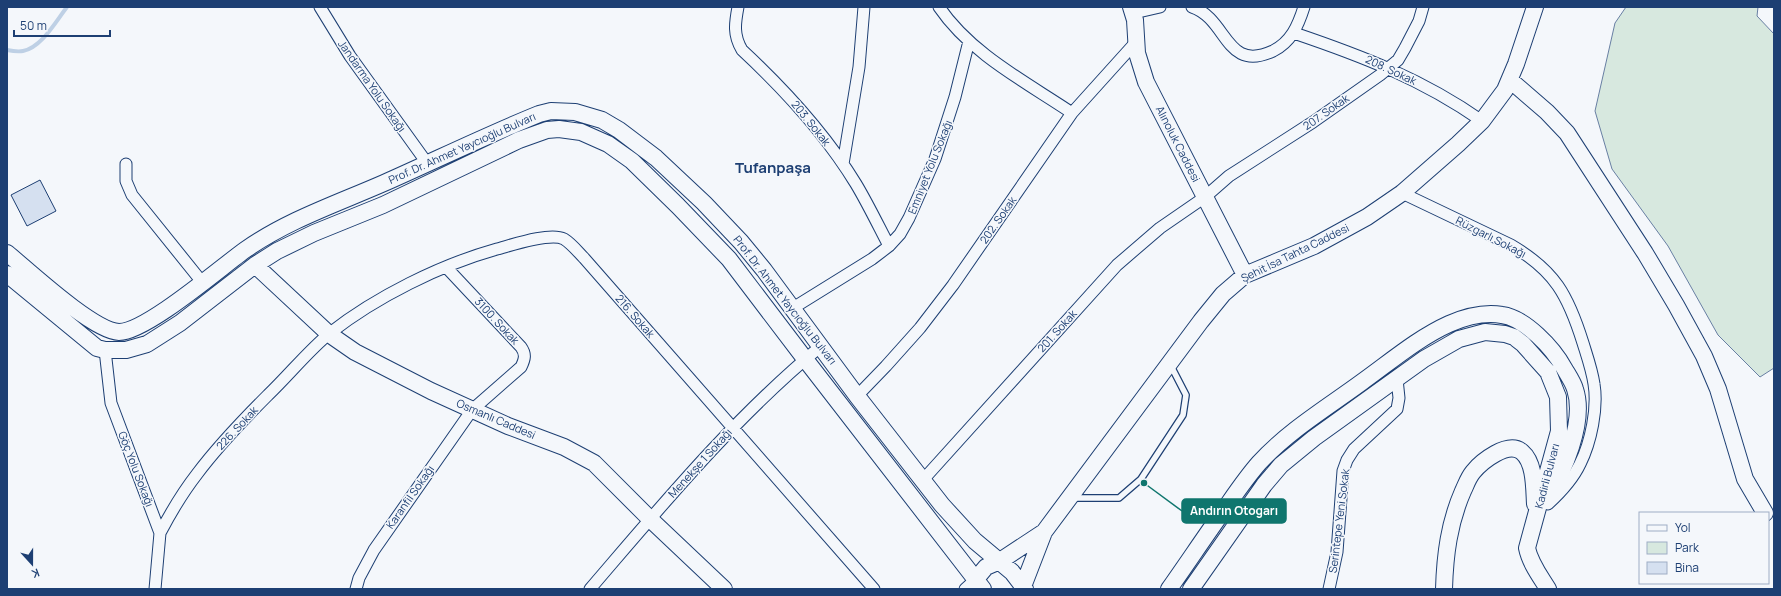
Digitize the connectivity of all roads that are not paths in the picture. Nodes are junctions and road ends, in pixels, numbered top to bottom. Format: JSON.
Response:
{"nodes":[{"id":1,"x":320,"y":7,"type":"edge"},
{"id":2,"x":738,"y":7,"type":"edge"},
{"id":3,"x":864,"y":7,"type":"edge"},
{"id":4,"x":939,"y":7,"type":"edge"},
{"id":5,"x":1160,"y":7,"type":"edge"},
{"id":6,"x":1304,"y":7,"type":"edge"},
{"id":7,"x":1424,"y":7,"type":"edge"},
{"id":8,"x":1535,"y":7,"type":"edge"},
{"id":9,"x":1200,"y":8,"type":"edge"},
{"id":10,"x":1133,"y":10,"type":"edge"},
{"id":11,"x":1294,"y":33,"type":"junction"},
{"id":12,"x":969,"y":41,"type":"junction"},
{"id":13,"x":1136,"y":42,"type":"junction"},
{"id":14,"x":1388,"y":68,"type":"junction"},
{"id":15,"x":1510,"y":80,"type":"junction"},
{"id":16,"x":1072,"y":113,"type":"junction"},
{"id":17,"x":1482,"y":120,"type":"junction"},
{"id":18,"x":427,"y":163,"type":"junction"},
{"id":19,"x":126,"y":164,"type":"dead end"},
{"id":20,"x":843,"y":164,"type":"junction"},
{"id":21,"x":1402,"y":193,"type":"junction"},
{"id":22,"x":1205,"y":196,"type":"junction"},
{"id":23,"x":889,"y":246,"type":"junction"},
{"id":24,"x":7,"y":253,"type":"edge"},
{"id":25,"x":255,"y":265,"type":"junction"},
{"id":26,"x":446,"y":266,"type":"junction"},
{"id":27,"x":7,"y":274,"type":"edge"},
{"id":28,"x":1245,"y":275,"type":"junction"},
{"id":29,"x":202,"y":282,"type":"junction"},
{"id":30,"x":793,"y":308,"type":"junction"},
{"id":31,"x":329,"y":334,"type":"junction"},
{"id":32,"x":821,"y":346,"type":"junction"},
{"id":33,"x":105,"y":350,"type":"junction"},
{"id":34,"x":804,"y":360,"type":"junction"},
{"id":35,"x":1169,"y":364,"type":"junction"},
{"id":36,"x":1397,"y":379,"type":"junction"},
{"id":37,"x":857,"y":396,"type":"junction"},
{"id":38,"x":472,"y":410,"type":"junction"},
{"id":39,"x":732,"y":427,"type":"junction"},
{"id":40,"x":922,"y":481,"type":"junction"},
{"id":41,"x":1070,"y":498,"type":"junction"},
{"id":42,"x":1764,"y":512,"type":"edge"},
{"id":43,"x":1537,"y":515,"type":"junction"},
{"id":44,"x":650,"y":519,"type":"junction"},
{"id":45,"x":1044,"y":532,"type":"junction"},
{"id":46,"x":160,"y":533,"type":"junction"},
{"id":47,"x":1000,"y":561,"type":"junction"},
{"id":48,"x":975,"y":586,"type":"edge"},
{"id":49,"x":1024,"y":588,"type":"edge"},
{"id":50,"x":155,"y":589,"type":"edge"},
{"id":51,"x":356,"y":589,"type":"edge"},
{"id":52,"x":590,"y":589,"type":"edge"},
{"id":53,"x":724,"y":589,"type":"edge"},
{"id":54,"x":874,"y":589,"type":"edge"},
{"id":55,"x":1169,"y":589,"type":"edge"},
{"id":56,"x":1191,"y":589,"type":"edge"},
{"id":57,"x":1329,"y":589,"type":"edge"},
{"id":58,"x":1444,"y":589,"type":"edge"},
{"id":59,"x":1548,"y":589,"type":"edge"}],
"edges":[{"from":1,"to":18,"type":"street","name":"Jandarma Yolu Sokağı"},
{"from":2,"to":20,"type":"street","name":"203. Sokak"},
{"from":3,"to":20,"type":"street"},
{"from":4,"to":12,"type":"street"},
{"from":5,"to":10,"type":"street"},
{"from":6,"to":11,"type":"street"},
{"from":7,"to":14,"type":"street","name":"207. Sokak"},
{"from":8,"to":15,"type":"main road","name":"Şehit İsa Tahta Caddesi"},
{"from":9,"to":11,"type":"street"},
{"from":10,"to":13,"type":"main road","name":"Alınoluk Caddesi"},
{"from":11,"to":14,"type":"street","name":"208. Sokak"},
{"from":12,"to":16,"type":"street"},
{"from":12,"to":23,"type":"street","name":"Emniyet Yolu Sokağı"},
{"from":13,"to":16,"type":"street","name":"202. Sokak"},
{"from":13,"to":22,"type":"main road","name":"Alınoluk Caddesi"},
{"from":14,"to":17,"type":"street","name":"208. Sokak"},
{"from":14,"to":22,"type":"street","name":"207. Sokak"},
{"from":15,"to":17,"type":"main road","name":"Şehit İsa Tahta Caddesi"},
{"from":15,"to":42,"type":"main road"},
{"from":16,"to":37,"type":"street","name":"202. Sokak"},
{"from":17,"to":21,"type":"main road","name":"Şehit İsa Tahta Caddesi"},
{"from":18,"to":29,"type":"main road","name":"Prof. Dr. Ahmet Yaycıoğlu Bulvarı"},
{"from":18,"to":30,"type":"main road","name":"Prof. Dr. Ahmet Yaycıoğlu Bulvarı"},
{"from":19,"to":29,"type":"street"},
{"from":20,"to":23,"type":"street","name":"203. Sokak"},
{"from":21,"to":28,"type":"main road","name":"Şehit İsa Tahta Caddesi"},
{"from":21,"to":43,"type":"street","name":"Rüzgarlı Sokağı"},
{"from":22,"to":28,"type":"main road","name":"Alınoluk Caddesi"},
{"from":22,"to":40,"type":"street","name":"201. Sokak"},
{"from":23,"to":30,"type":"street","name":"Emniyet Yolu Sokağı"},
{"from":24,"to":29,"type":"main road","name":"Prof. Dr. Ahmet Yaycıoğlu Bulvarı"},
{"from":25,"to":31,"type":"main road","name":"Osmanlı Caddesi"},
{"from":25,"to":33,"type":"main road","name":"Prof. Dr. Ahmet Yaycıoğlu Bulvarı"},
{"from":25,"to":34,"type":"main road","name":"Prof. Dr. Ahmet Yaycıoğlu Bulvarı"},
{"from":26,"to":31,"type":"street","name":"216. Sokak"},
{"from":26,"to":38,"type":"street","name":"3100. Sokak"},
{"from":26,"to":39,"type":"street","name":"216. Sokak"},
{"from":27,"to":33,"type":"main road"},
{"from":28,"to":35,"type":"main road","name":"Şehit İsa Tahta Caddesi"},
{"from":30,"to":32,"type":"main road","name":"Prof. Dr. Ahmet Yaycıoğlu Bulvarı"},
{"from":31,"to":38,"type":"main road","name":"Osmanlı Caddesi"},
{"from":31,"to":46,"type":"street","name":"226. Sokak"},
{"from":32,"to":34,"type":"street","name":"Menekşe 1 Sokağı"},
{"from":32,"to":37,"type":"main road","name":"Prof. Dr. Ahmet Yaycıoğlu Bulvarı"},
{"from":33,"to":46,"type":"street","name":"Göç Yolu Sokağı"},
{"from":34,"to":39,"type":"street","name":"Menekşe 1 Sokağı"},
{"from":34,"to":48,"type":"main road","name":"Prof. Dr. Ahmet Yaycıoğlu Bulvarı"},
{"from":35,"to":41,"type":"main road","name":"Şehit İsa Tahta Caddesi"},
{"from":35,"to":41,"type":"lane"},
{"from":36,"to":43,"type":"main road","name":"Kadirli Bulvarı"},
{"from":36,"to":56,"type":"main road","name":"Kadirli Bulvarı"},
{"from":36,"to":57,"type":"street","name":"Serintepe Yeni Sokak"},
{"from":37,"to":40,"type":"main road","name":"Prof. Dr. Ahmet Yaycıoğlu Bulvarı"},
{"from":38,"to":44,"type":"main road","name":"Osmanlı Caddesi"},
{"from":38,"to":51,"type":"street","name":"Karanfil Sokağı"},
{"from":39,"to":44,"type":"street","name":"Menekşe 1 Sokağı"},
{"from":39,"to":54,"type":"street","name":"216. Sokak"},
{"from":40,"to":47,"type":"main road","name":"Prof. Dr. Ahmet Yaycıoğlu Bulvarı"},
{"from":41,"to":45,"type":"main road","name":"Şehit İsa Tahta Caddesi"},
{"from":43,"to":55,"type":"main road","name":"Kadirli Bulvarı"},
{"from":43,"to":58,"type":"main road"},
{"from":43,"to":59,"type":"main road"},
{"from":44,"to":52,"type":"street","name":"Menekşe 1 Sokağı"},
{"from":44,"to":53,"type":"main road","name":"Osmanlı Caddesi"},
{"from":45,"to":47,"type":"main road","name":"Şehit İsa Tahta Caddesi"},
{"from":45,"to":49,"type":"main road","name":"Şehit İsa Tahta Caddesi"},
{"from":46,"to":50,"type":"street","name":"Göç Yolu Sokağı"},
{"from":47,"to":48,"type":"main road"},
{"from":47,"to":49,"type":"main road"}]}
